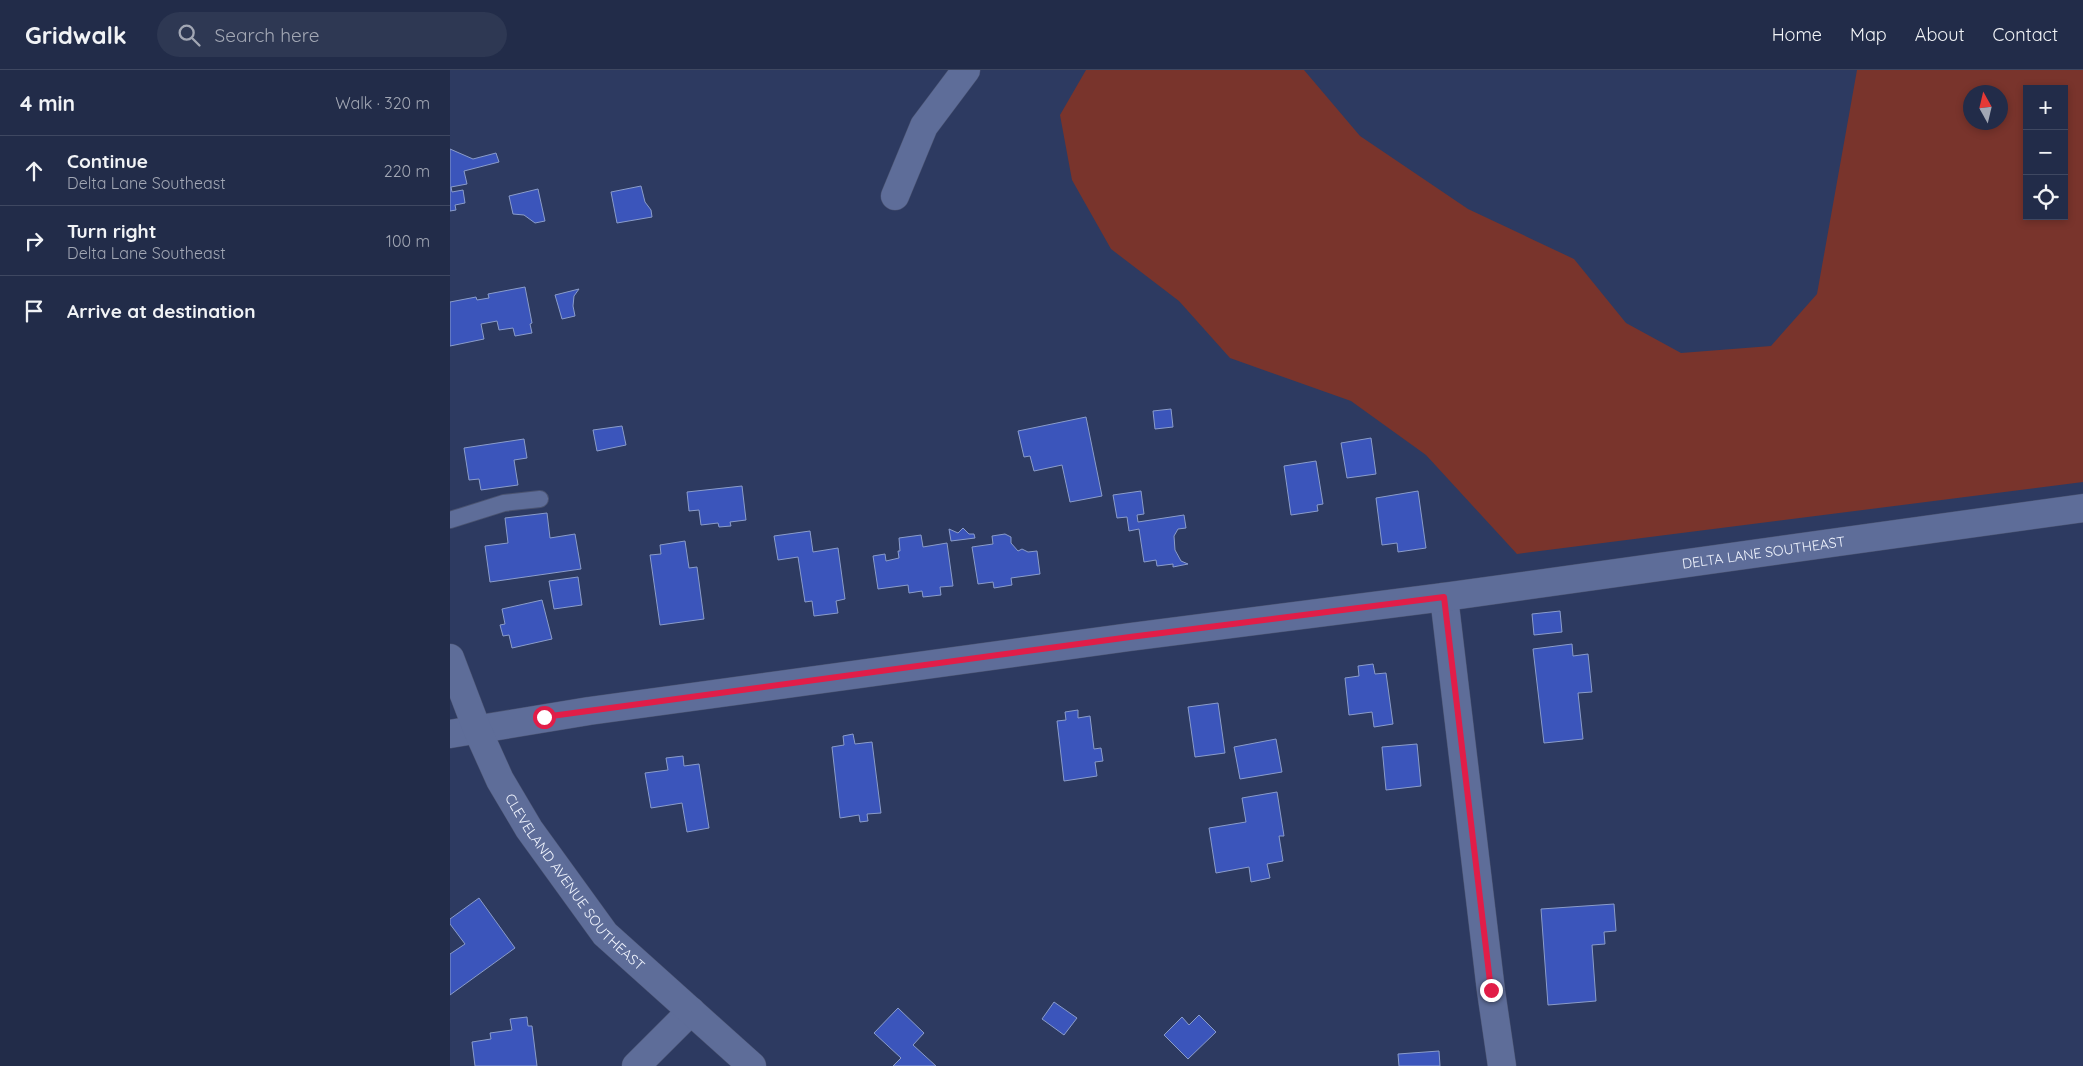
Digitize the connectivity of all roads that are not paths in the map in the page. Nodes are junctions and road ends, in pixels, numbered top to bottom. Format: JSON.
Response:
{"nodes":[{"id":1,"x":966,"y":70,"type":"edge"},
{"id":2,"x":895,"y":196,"type":"dead end"},
{"id":3,"x":540,"y":499,"type":"dead end"},
{"id":4,"x":2083,"y":508,"type":"edge"},
{"id":5,"x":450,"y":520,"type":"edge"},
{"id":6,"x":1444,"y":597,"type":"junction"},
{"id":7,"x":450,"y":658,"type":"edge"},
{"id":8,"x":477,"y":729,"type":"junction"},
{"id":9,"x":450,"y":734,"type":"edge"},
{"id":10,"x":691,"y":1011,"type":"junction"},
{"id":11,"x":636,"y":1066,"type":"edge"},
{"id":12,"x":752,"y":1066,"type":"edge"},
{"id":13,"x":1502,"y":1066,"type":"edge"}],
"edges":[{"from":1,"to":2,"type":"street"},
{"from":3,"to":5,"type":"lane"},
{"from":4,"to":6,"type":"street","name":"DELTA LANE SOUTHEAST"},
{"from":6,"to":8,"type":"street","name":"DELTA LANE SOUTHEAST"},
{"from":6,"to":13,"type":"street"},
{"from":7,"to":8,"type":"street","name":"CLEVELAND AVENUE SOUTHEAST"},
{"from":8,"to":9,"type":"street","name":"DELTA LANE SOUTHEAST"},
{"from":8,"to":10,"type":"street","name":"CLEVELAND AVENUE SOUTHEAST"},
{"from":10,"to":11,"type":"street"},
{"from":10,"to":12,"type":"street","name":"CLEVELAND AVENUE SOUTHEAST"}]}
